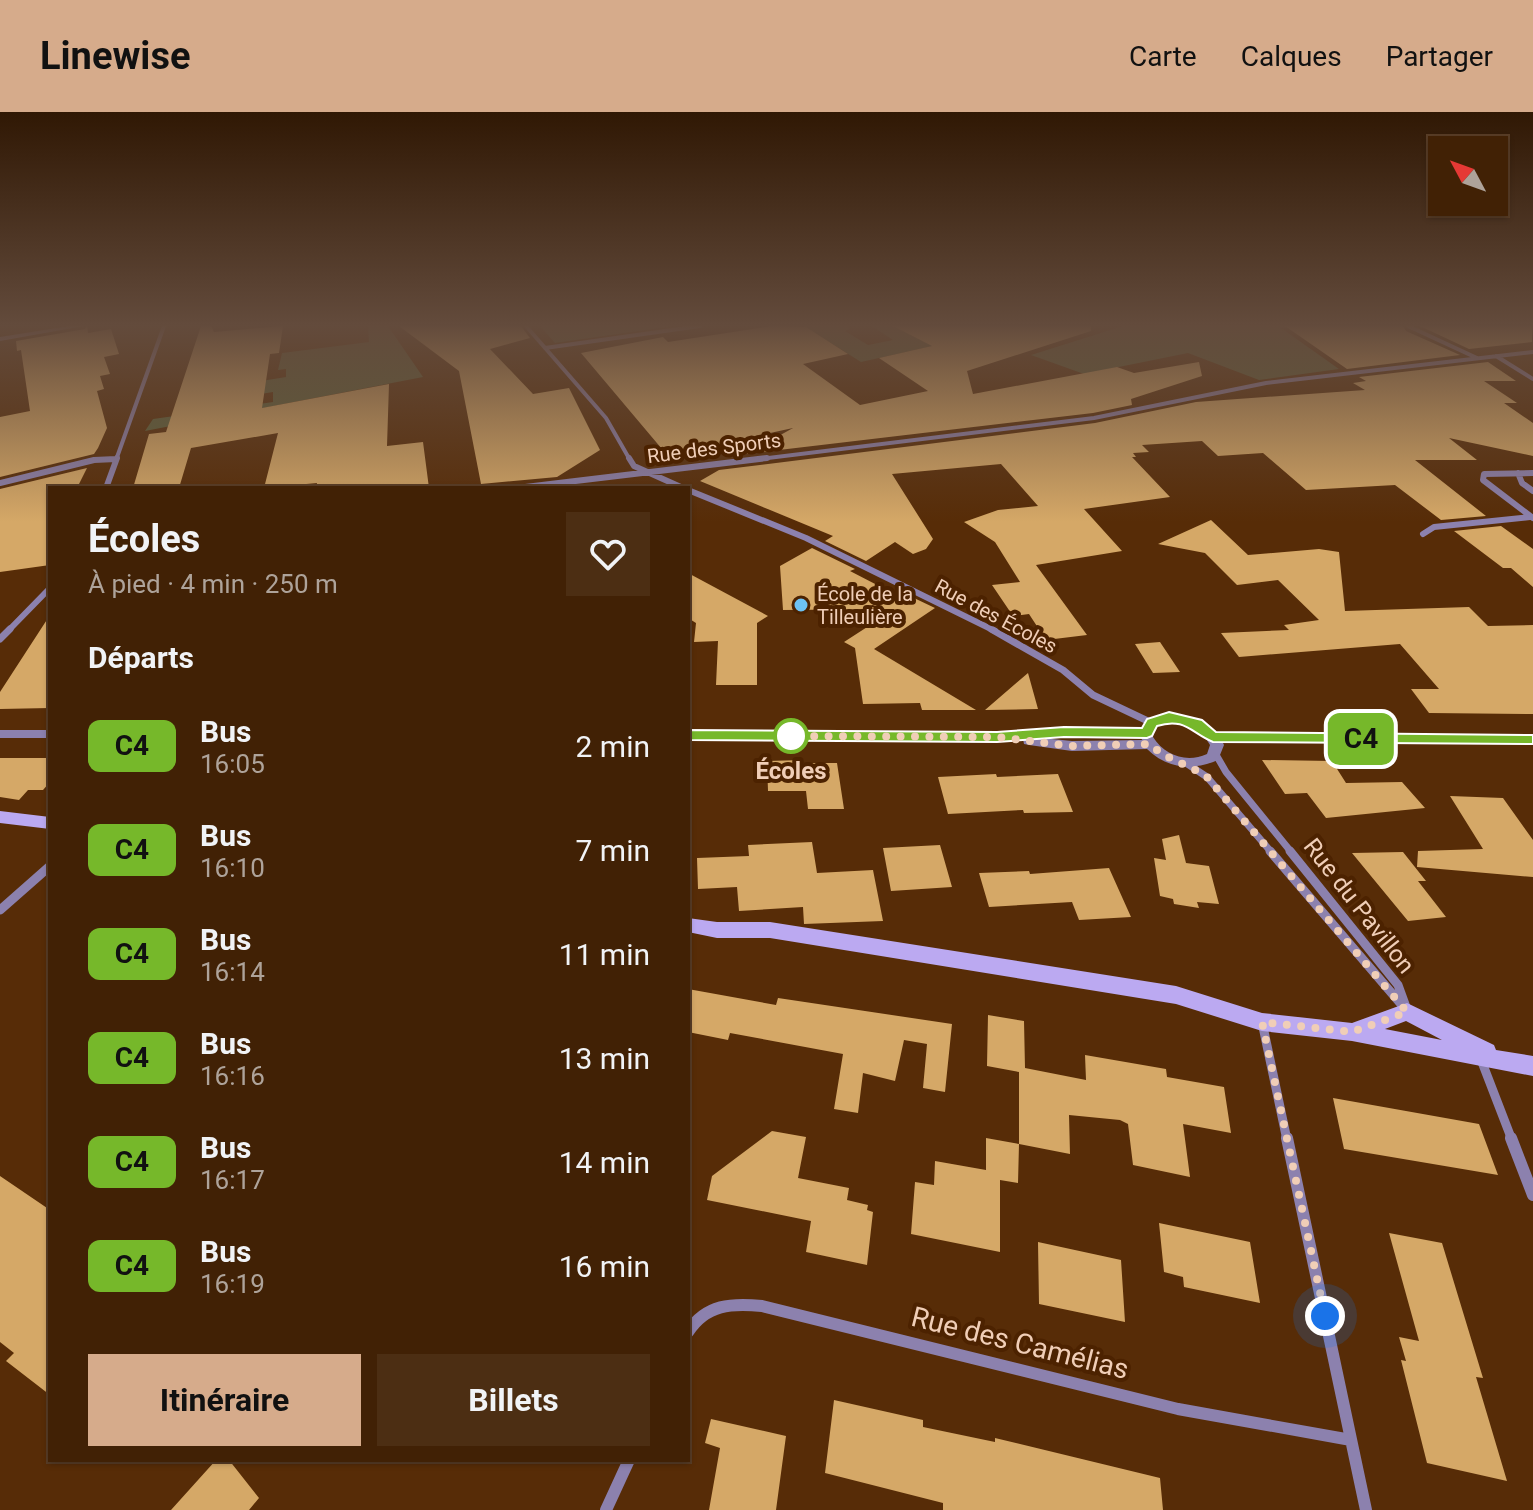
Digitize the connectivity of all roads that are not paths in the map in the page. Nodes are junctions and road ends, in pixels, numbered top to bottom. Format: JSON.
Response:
{"nodes":[{"id":1,"x":140,"y":391,"type":"edge"},
{"id":2,"x":582,"y":391,"type":"edge"},
{"id":3,"x":1226,"y":391,"type":"edge"},
{"id":4,"x":116,"y":459,"type":"junction"},
{"id":5,"x":645,"y":473,"type":"junction"},
{"id":6,"x":1518,"y":473,"type":"junction"},
{"id":7,"x":1533,"y":473,"type":"edge"},
{"id":8,"x":0,"y":483,"type":"edge"},
{"id":9,"x":107,"y":486,"type":"edge"},
{"id":10,"x":534,"y":486,"type":"edge"},
{"id":11,"x":678,"y":486,"type":"edge"},
{"id":12,"x":690,"y":491,"type":"edge"},
{"id":13,"x":1533,"y":491,"type":"edge"},
{"id":14,"x":1532,"y":518,"type":"edge"},
{"id":15,"x":1423,"y":534,"type":"dead end"},
{"id":16,"x":48,"y":590,"type":"edge"},
{"id":17,"x":0,"y":639,"type":"edge"},
{"id":18,"x":1149,"y":733,"type":"junction"},
{"id":19,"x":0,"y":734,"type":"edge"},
{"id":20,"x":48,"y":734,"type":"edge"},
{"id":21,"x":690,"y":735,"type":"edge"},
{"id":22,"x":1213,"y":737,"type":"junction"},
{"id":23,"x":1533,"y":740,"type":"edge"},
{"id":24,"x":1215,"y":753,"type":"junction"},
{"id":25,"x":1186,"y":763,"type":"junction"},
{"id":26,"x":0,"y":817,"type":"edge"},
{"id":27,"x":48,"y":823,"type":"edge"},
{"id":28,"x":48,"y":868,"type":"edge"},
{"id":29,"x":0,"y":910,"type":"edge"},
{"id":30,"x":690,"y":925,"type":"edge"},
{"id":31,"x":1407,"y":1012,"type":"junction"},
{"id":32,"x":1262,"y":1022,"type":"junction"},
{"id":33,"x":1352,"y":1032,"type":"junction"},
{"id":34,"x":1478,"y":1052,"type":"junction"},
{"id":35,"x":1533,"y":1066,"type":"edge"},
{"id":36,"x":1533,"y":1195,"type":"edge"},
{"id":37,"x":690,"y":1328,"type":"edge"},
{"id":38,"x":1351,"y":1440,"type":"junction"},
{"id":39,"x":628,"y":1462,"type":"edge"},
{"id":40,"x":606,"y":1510,"type":"edge"},
{"id":41,"x":1366,"y":1510,"type":"edge"}],
"edges":[{"from":1,"to":4,"type":"street"},
{"from":2,"to":5,"type":"street"},
{"from":3,"to":5,"type":"street","name":"Rue des Sports"},
{"from":4,"to":8,"type":"street"},
{"from":4,"to":9,"type":"street"},
{"from":5,"to":10,"type":"street","name":"Rue des Sports"},
{"from":5,"to":11,"type":"street","name":"Rue des Écoles"},
{"from":6,"to":7,"type":"street"},
{"from":6,"to":13,"type":"street"},
{"from":6,"to":14,"type":"street"},
{"from":12,"to":18,"type":"street","name":"Rue des Écoles"},
{"from":14,"to":15,"type":"street"},
{"from":16,"to":17,"type":"street"},
{"from":18,"to":21,"type":"street"},
{"from":18,"to":22,"type":"street"},
{"from":18,"to":25,"type":"street"},
{"from":19,"to":20,"type":"street"},
{"from":22,"to":23,"type":"street"},
{"from":22,"to":24,"type":"street"},
{"from":24,"to":25,"type":"street"},
{"from":24,"to":31,"type":"street","name":"Rue du Pavillon"},
{"from":25,"to":31,"type":"street","name":"Rue du Pavillon"},
{"from":26,"to":27,"type":"main road"},
{"from":28,"to":29,"type":"street"},
{"from":30,"to":32,"type":"main road"},
{"from":31,"to":33,"type":"main road"},
{"from":31,"to":34,"type":"main road"},
{"from":32,"to":33,"type":"main road"},
{"from":32,"to":38,"type":"street"},
{"from":33,"to":34,"type":"main road"},
{"from":34,"to":35,"type":"main road"},
{"from":34,"to":36,"type":"street"},
{"from":37,"to":38,"type":"street","name":"Rue des Camélias"},
{"from":38,"to":41,"type":"street"},
{"from":39,"to":40,"type":"street"}]}
